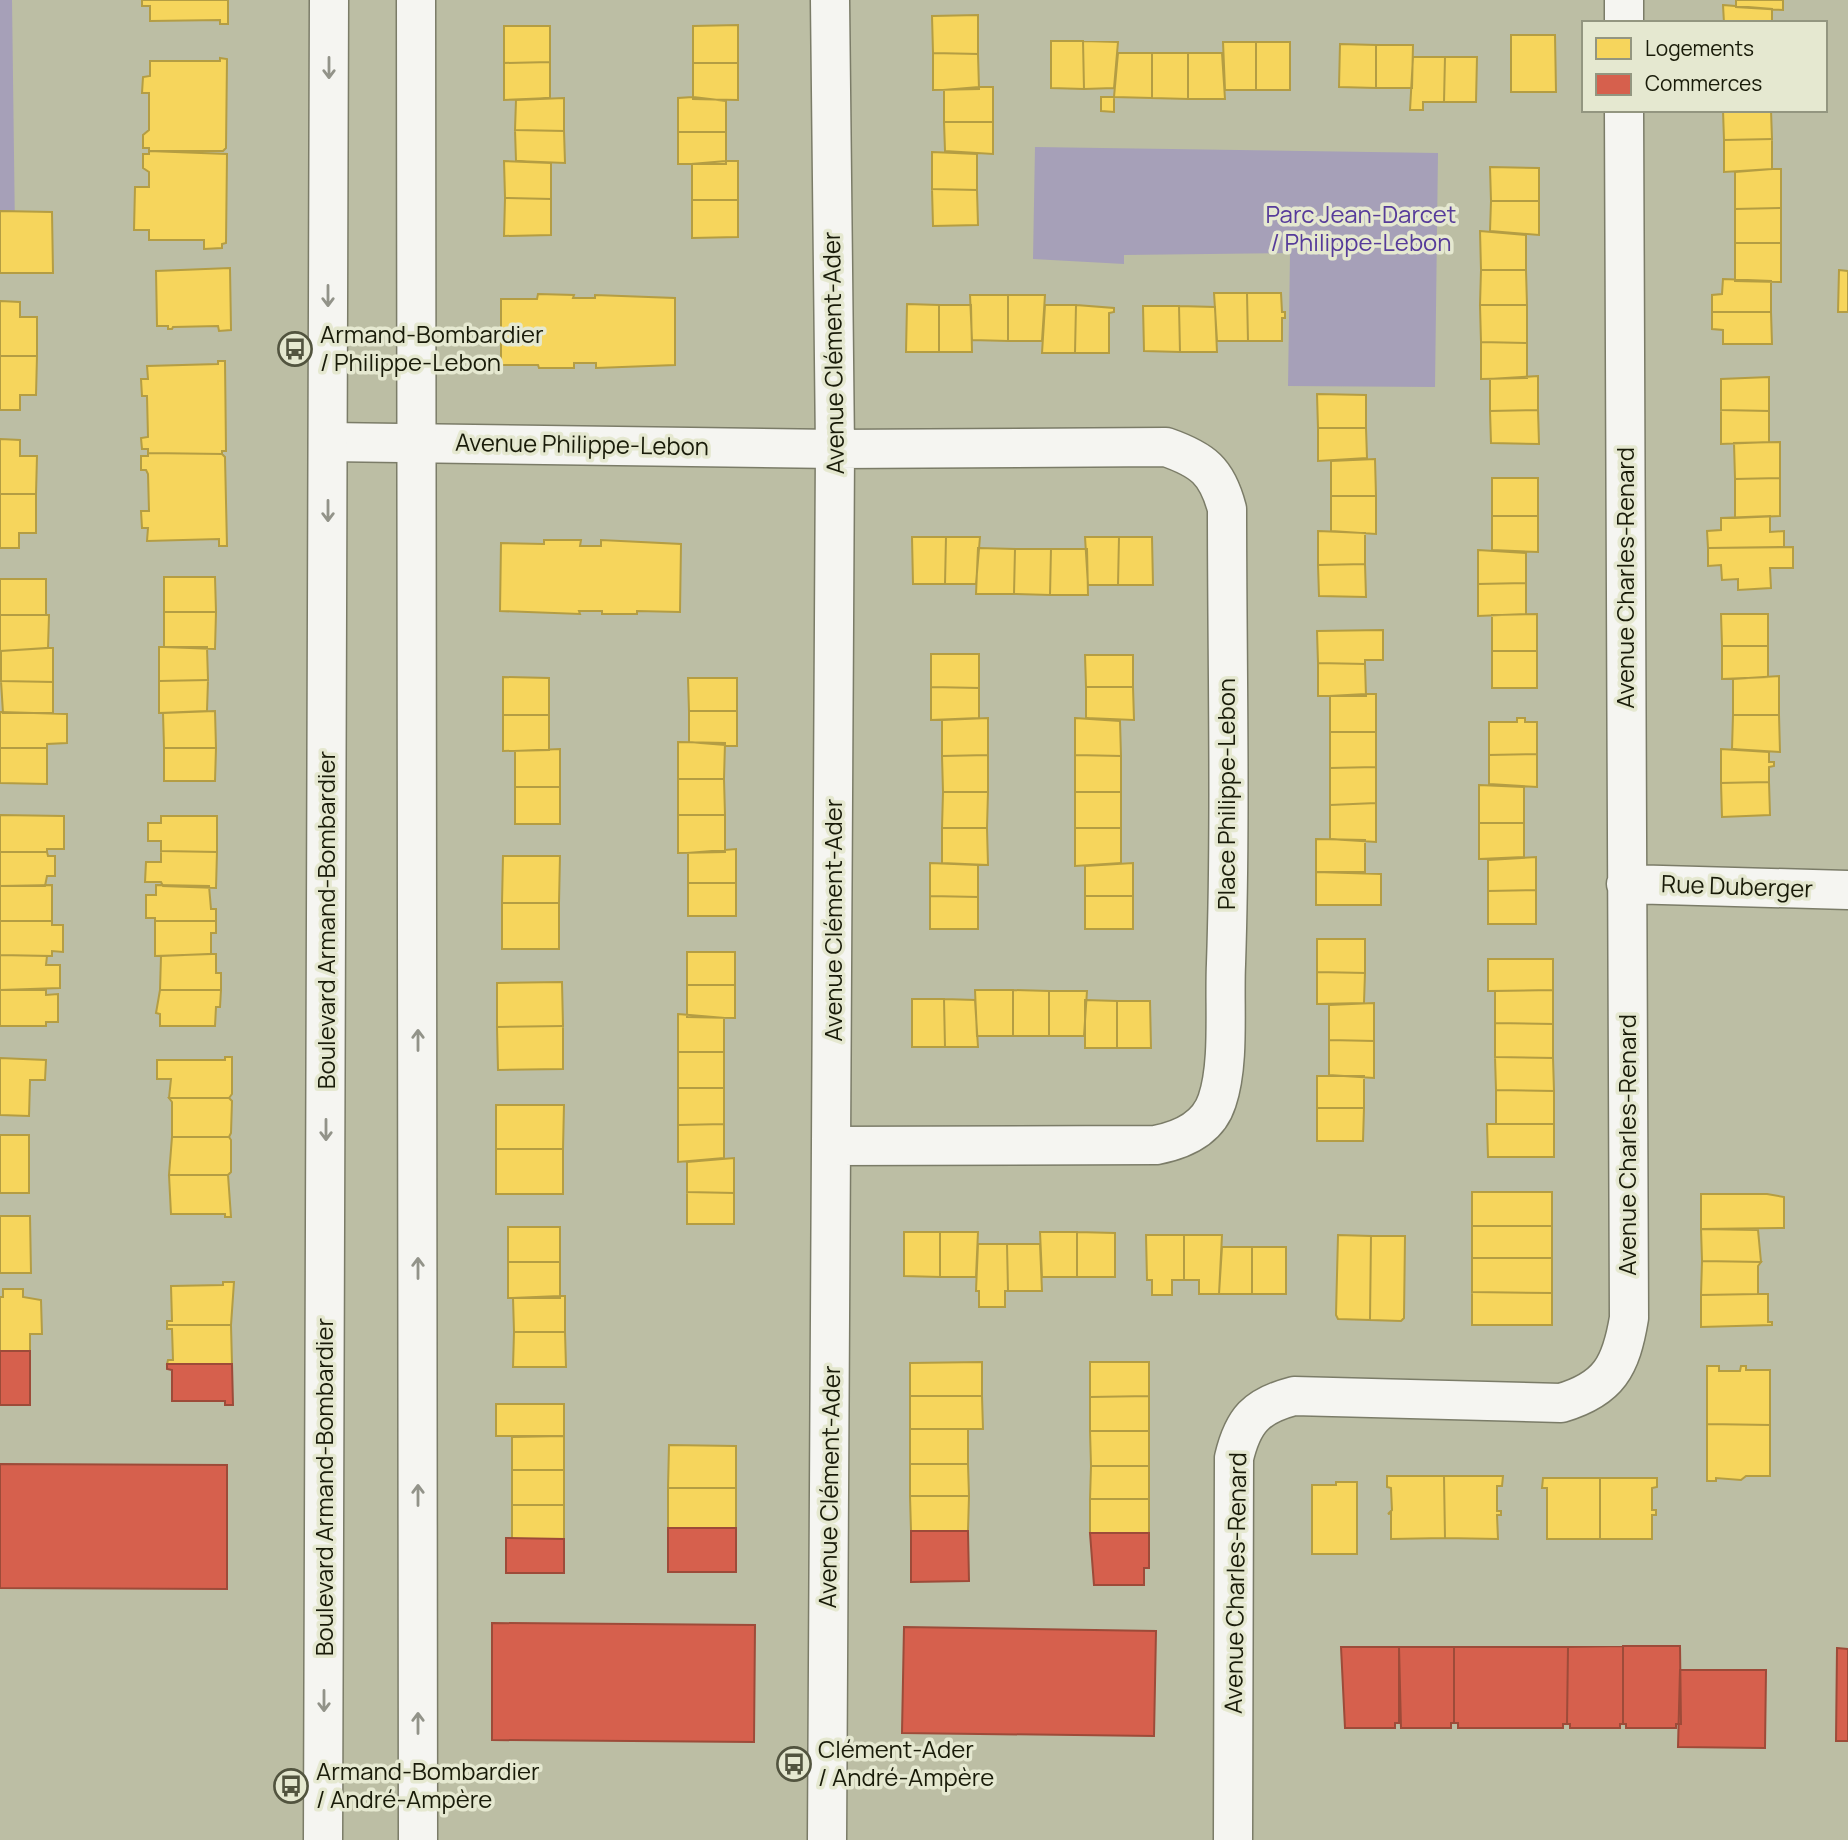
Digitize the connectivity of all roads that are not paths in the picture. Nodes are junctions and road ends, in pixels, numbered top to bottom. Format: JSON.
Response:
{"nodes":[{"id":1,"x":330,"y":0,"type":"edge"},
{"id":2,"x":416,"y":0,"type":"edge"},
{"id":3,"x":830,"y":0,"type":"edge"},
{"id":4,"x":1624,"y":0,"type":"edge"},
{"id":5,"x":1624,"y":21,"type":"edge"},
{"id":6,"x":1624,"y":112,"type":"edge"},
{"id":7,"x":328,"y":442,"type":"junction"},
{"id":8,"x":418,"y":442,"type":"junction"},
{"id":9,"x":835,"y":449,"type":"junction"},
{"id":10,"x":1626,"y":884,"type":"junction"},
{"id":11,"x":1848,"y":890,"type":"edge"},
{"id":12,"x":834,"y":1146,"type":"junction"},
{"id":13,"x":323,"y":1840,"type":"edge"},
{"id":14,"x":418,"y":1840,"type":"edge"},
{"id":15,"x":827,"y":1840,"type":"edge"},
{"id":16,"x":1233,"y":1840,"type":"edge"}],
"edges":[{"from":1,"to":7,"type":"street","name":"Boulevard Armand-Bombardier","one_way":true},
{"from":2,"to":8,"type":"street"},
{"from":3,"to":9,"type":"street","name":"Avenue Clément-Ader"},
{"from":4,"to":5,"type":"street"},
{"from":6,"to":10,"type":"street","name":"Avenue Charles-Renard"},
{"from":7,"to":8,"type":"street","name":"Avenue Philippe-Lebon"},
{"from":7,"to":13,"type":"street","name":"Boulevard Armand-Bombardier","one_way":true},
{"from":8,"to":9,"type":"street","name":"Avenue Philippe-Lebon"},
{"from":14,"to":8,"type":"street","one_way":true},
{"from":9,"to":12,"type":"street","name":"Avenue Clément-Ader"},
{"from":9,"to":12,"type":"street","name":"Place Philippe-Lebon"},
{"from":10,"to":11,"type":"street","name":"Rue Duberger"},
{"from":10,"to":16,"type":"street","name":"Avenue Charles-Renard"},
{"from":12,"to":15,"type":"street","name":"Avenue Clément-Ader"}]}
